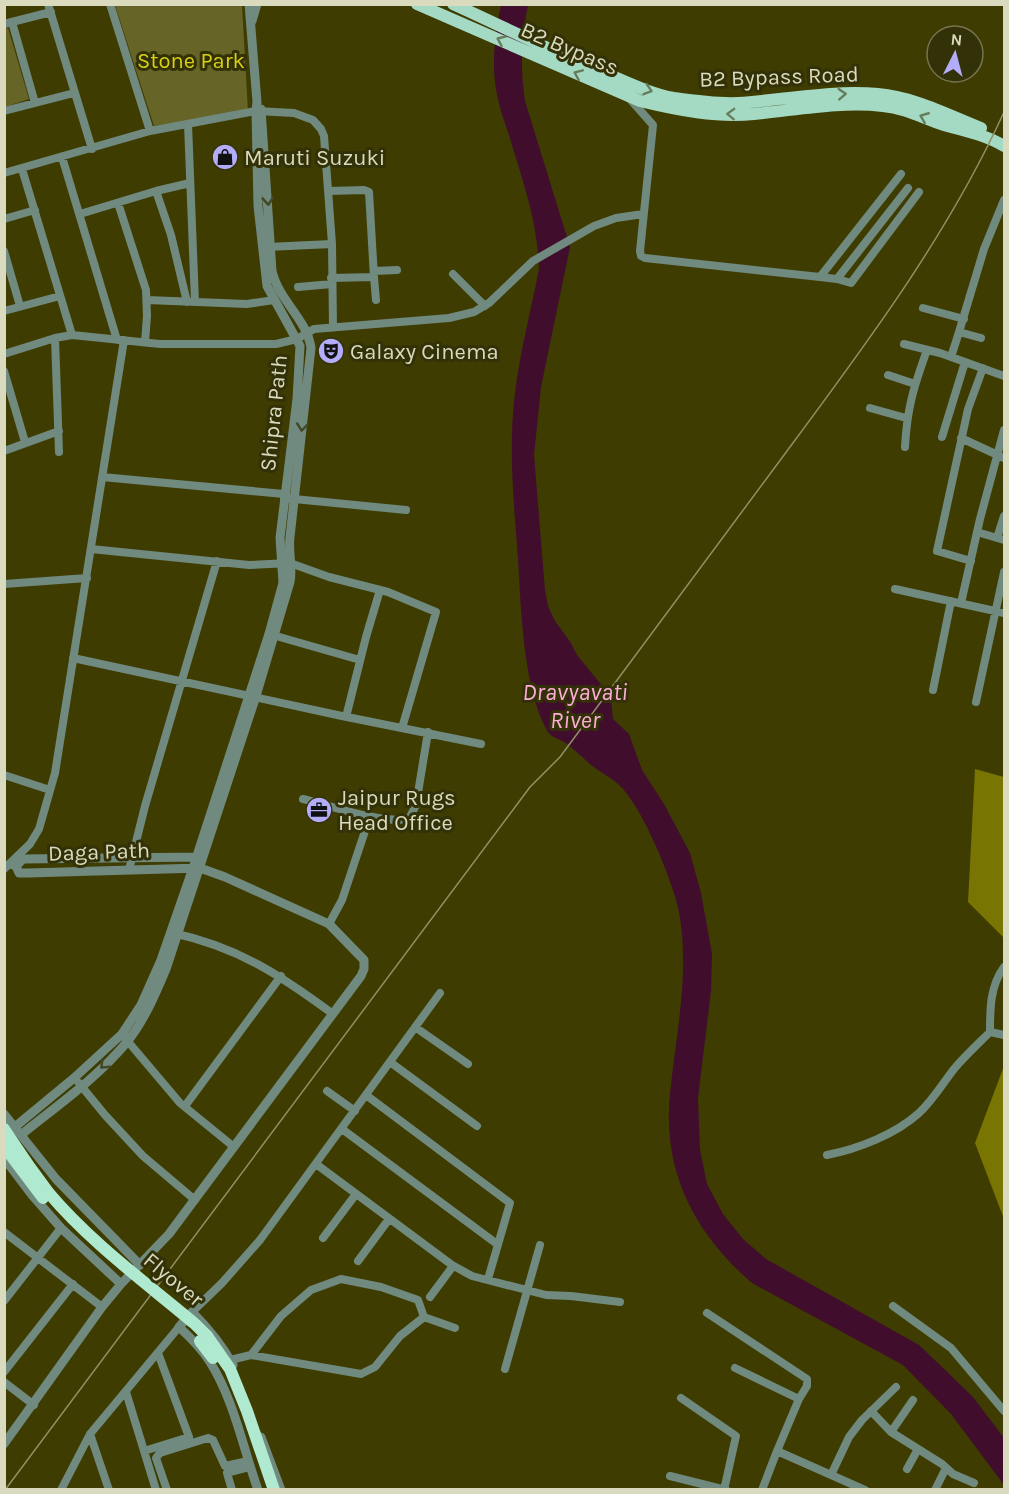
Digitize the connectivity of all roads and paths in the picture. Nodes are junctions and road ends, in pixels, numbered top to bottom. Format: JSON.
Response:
{"nodes":[{"id":1,"x":110,"y":4,"type":"edge"},
{"id":2,"x":249,"y":4,"type":"edge"},
{"id":3,"x":257,"y":4,"type":"edge"},
{"id":4,"x":417,"y":4,"type":"edge"},
{"id":5,"x":453,"y":4,"type":"edge"},
{"id":6,"x":49,"y":8,"type":"edge"},
{"id":7,"x":252,"y":21,"type":"junction"},
{"id":8,"x":8,"y":23,"type":"edge"},
{"id":9,"x":555,"y":57,"type":"junction"},
{"id":10,"x":74,"y":93,"type":"junction"},
{"id":11,"x":627,"y":95,"type":"junction"},
{"id":12,"x":35,"y":103,"type":"junction"},
{"id":13,"x":258,"y":108,"type":"junction"},
{"id":14,"x":4,"y":111,"type":"edge"},
{"id":15,"x":188,"y":124,"type":"junction"},
{"id":16,"x":150,"y":130,"type":"junction"},
{"id":17,"x":1005,"y":139,"type":"edge"},
{"id":18,"x":1005,"y":146,"type":"edge"},
{"id":19,"x":92,"y":149,"type":"junction"},
{"id":20,"x":62,"y":157,"type":"junction"},
{"id":21,"x":22,"y":168,"type":"junction"},
{"id":22,"x":4,"y":173,"type":"edge"},
{"id":23,"x":901,"y":174,"type":"dead end"},
{"id":24,"x":190,"y":183,"type":"junction"},
{"id":25,"x":908,"y":188,"type":"dead end"},
{"id":26,"x":156,"y":191,"type":"junction"},
{"id":27,"x":329,"y":191,"type":"junction"},
{"id":28,"x":919,"y":192,"type":"dead end"},
{"id":29,"x":1005,"y":200,"type":"edge"},
{"id":30,"x":118,"y":203,"type":"junction"},
{"id":31,"x":35,"y":210,"type":"junction"},
{"id":32,"x":80,"y":214,"type":"junction"},
{"id":33,"x":643,"y":214,"type":"junction"},
{"id":34,"x":4,"y":219,"type":"edge"},
{"id":35,"x":332,"y":244,"type":"junction"},
{"id":36,"x":267,"y":247,"type":"junction"},
{"id":37,"x":4,"y":251,"type":"edge"},
{"id":38,"x":397,"y":270,"type":"dead end"},
{"id":39,"x":374,"y":274,"type":"junction"},
{"id":40,"x":453,"y":274,"type":"dead end"},
{"id":41,"x":820,"y":277,"type":"junction"},
{"id":42,"x":837,"y":279,"type":"junction"},
{"id":43,"x":332,"y":281,"type":"junction"},
{"id":44,"x":298,"y":287,"type":"dead end"},
{"id":45,"x":60,"y":296,"type":"junction"},
{"id":46,"x":147,"y":300,"type":"junction"},
{"id":47,"x":274,"y":300,"type":"junction"},
{"id":48,"x":376,"y":300,"type":"dead end"},
{"id":49,"x":191,"y":302,"type":"junction"},
{"id":50,"x":21,"y":306,"type":"junction"},
{"id":51,"x":485,"y":306,"type":"junction"},
{"id":52,"x":923,"y":308,"type":"dead end"},
{"id":53,"x":4,"y":311,"type":"edge"},
{"id":54,"x":964,"y":319,"type":"junction"},
{"id":55,"x":333,"y":327,"type":"junction"},
{"id":56,"x":959,"y":332,"type":"junction"},
{"id":57,"x":308,"y":333,"type":"junction"},
{"id":58,"x":72,"y":335,"type":"junction"},
{"id":59,"x":55,"y":338,"type":"junction"},
{"id":60,"x":981,"y":338,"type":"dead end"},
{"id":61,"x":297,"y":339,"type":"junction"},
{"id":62,"x":120,"y":340,"type":"junction"},
{"id":63,"x":145,"y":342,"type":"junction"},
{"id":64,"x":904,"y":344,"type":"dead end"},
{"id":65,"x":927,"y":350,"type":"junction"},
{"id":66,"x":4,"y":354,"type":"edge"},
{"id":67,"x":951,"y":357,"type":"junction"},
{"id":68,"x":965,"y":362,"type":"junction"},
{"id":69,"x":983,"y":368,"type":"junction"},
{"id":70,"x":4,"y":371,"type":"edge"},
{"id":71,"x":888,"y":375,"type":"dead end"},
{"id":72,"x":1004,"y":375,"type":"edge"},
{"id":73,"x":915,"y":384,"type":"junction"},
{"id":74,"x":15,"y":407,"type":"junction"},
{"id":75,"x":870,"y":408,"type":"dead end"},
{"id":76,"x":4,"y":410,"type":"edge"},
{"id":77,"x":906,"y":418,"type":"junction"},
{"id":78,"x":1005,"y":430,"type":"edge"},
{"id":79,"x":59,"y":431,"type":"junction"},
{"id":80,"x":942,"y":437,"type":"dead end"},
{"id":81,"x":961,"y":438,"type":"junction"},
{"id":82,"x":25,"y":442,"type":"junction"},
{"id":83,"x":905,"y":447,"type":"dead end"},
{"id":84,"x":4,"y":451,"type":"edge"},
{"id":85,"x":60,"y":452,"type":"dead end"},
{"id":86,"x":1001,"y":456,"type":"edge"},
{"id":87,"x":102,"y":477,"type":"junction"},
{"id":88,"x":284,"y":496,"type":"junction"},
{"id":89,"x":294,"y":500,"type":"junction"},
{"id":90,"x":406,"y":510,"type":"dead end"},
{"id":91,"x":1005,"y":516,"type":"edge"},
{"id":92,"x":977,"y":531,"type":"junction"},
{"id":93,"x":1001,"y":539,"type":"edge"},
{"id":94,"x":91,"y":549,"type":"junction"},
{"id":95,"x":217,"y":561,"type":"junction"},
{"id":96,"x":971,"y":561,"type":"junction"},
{"id":97,"x":286,"y":563,"type":"junction"},
{"id":98,"x":1005,"y":572,"type":"edge"},
{"id":99,"x":87,"y":578,"type":"junction"},
{"id":100,"x":4,"y":584,"type":"edge"},
{"id":101,"x":895,"y":589,"type":"dead end"},
{"id":102,"x":380,"y":590,"type":"junction"},
{"id":103,"x":951,"y":601,"type":"junction"},
{"id":104,"x":962,"y":603,"type":"junction"},
{"id":105,"x":995,"y":611,"type":"junction"},
{"id":106,"x":1005,"y":613,"type":"edge"},
{"id":107,"x":272,"y":634,"type":"junction"},
{"id":108,"x":74,"y":658,"type":"junction"},
{"id":109,"x":360,"y":660,"type":"junction"},
{"id":110,"x":181,"y":681,"type":"junction"},
{"id":111,"x":933,"y":690,"type":"dead end"},
{"id":112,"x":253,"y":695,"type":"junction"},
{"id":113,"x":976,"y":702,"type":"dead end"},
{"id":114,"x":346,"y":717,"type":"junction"},
{"id":115,"x":402,"y":728,"type":"junction"},
{"id":116,"x":428,"y":732,"type":"junction"},
{"id":117,"x":481,"y":744,"type":"dead end"},
{"id":118,"x":4,"y":775,"type":"edge"},
{"id":119,"x":50,"y":790,"type":"junction"},
{"id":120,"x":303,"y":799,"type":"dead end"},
{"id":121,"x":370,"y":816,"type":"junction"},
{"id":122,"x":132,"y":857,"type":"junction"},
{"id":123,"x":199,"y":857,"type":"junction"},
{"id":124,"x":10,"y":867,"type":"edge"},
{"id":125,"x":196,"y":868,"type":"junction"},
{"id":126,"x":129,"y":870,"type":"junction"},
{"id":127,"x":329,"y":924,"type":"junction"},
{"id":128,"x":174,"y":933,"type":"junction"},
{"id":129,"x":1005,"y":966,"type":"edge"},
{"id":130,"x":281,"y":976,"type":"junction"},
{"id":131,"x":440,"y":993,"type":"dead end"},
{"id":132,"x":333,"y":1014,"type":"junction"},
{"id":133,"x":415,"y":1027,"type":"junction"},
{"id":134,"x":990,"y":1032,"type":"junction"},
{"id":135,"x":1005,"y":1035,"type":"edge"},
{"id":136,"x":125,"y":1038,"type":"junction"},
{"id":137,"x":390,"y":1062,"type":"junction"},
{"id":138,"x":468,"y":1064,"type":"dead end"},
{"id":139,"x":74,"y":1078,"type":"junction"},
{"id":140,"x":82,"y":1086,"type":"junction"},
{"id":141,"x":327,"y":1091,"type":"dead end"},
{"id":142,"x":366,"y":1095,"type":"junction"},
{"id":143,"x":185,"y":1106,"type":"junction"},
{"id":144,"x":355,"y":1111,"type":"junction"},
{"id":145,"x":4,"y":1114,"type":"edge"},
{"id":146,"x":477,"y":1126,"type":"dead end"},
{"id":147,"x":342,"y":1129,"type":"junction"},
{"id":148,"x":14,"y":1130,"type":"edge"},
{"id":149,"x":4,"y":1146,"type":"edge"},
{"id":150,"x":234,"y":1147,"type":"junction"},
{"id":151,"x":827,"y":1155,"type":"dead end"},
{"id":152,"x":4,"y":1158,"type":"edge"},
{"id":153,"x":316,"y":1164,"type":"junction"},
{"id":154,"x":356,"y":1194,"type":"junction"},
{"id":155,"x":46,"y":1195,"type":"junction"},
{"id":156,"x":195,"y":1200,"type":"junction"},
{"id":157,"x":389,"y":1219,"type":"junction"},
{"id":158,"x":61,"y":1228,"type":"junction"},
{"id":159,"x":5,"y":1234,"type":"edge"},
{"id":160,"x":323,"y":1238,"type":"dead end"},
{"id":161,"x":497,"y":1244,"type":"junction"},
{"id":162,"x":540,"y":1245,"type":"dead end"},
{"id":163,"x":38,"y":1256,"type":"junction"},
{"id":164,"x":358,"y":1261,"type":"dead end"},
{"id":165,"x":140,"y":1265,"type":"junction"},
{"id":166,"x":453,"y":1266,"type":"junction"},
{"id":167,"x":488,"y":1279,"type":"junction"},
{"id":168,"x":73,"y":1284,"type":"junction"},
{"id":169,"x":121,"y":1284,"type":"junction"},
{"id":170,"x":528,"y":1290,"type":"junction"},
{"id":171,"x":430,"y":1297,"type":"dead end"},
{"id":172,"x":4,"y":1301,"type":"edge"},
{"id":173,"x":620,"y":1302,"type":"dead end"},
{"id":174,"x":893,"y":1306,"type":"dead end"},
{"id":175,"x":102,"y":1307,"type":"junction"},
{"id":176,"x":192,"y":1312,"type":"junction"},
{"id":177,"x":707,"y":1313,"type":"dead end"},
{"id":178,"x":424,"y":1317,"type":"junction"},
{"id":179,"x":179,"y":1327,"type":"junction"},
{"id":180,"x":455,"y":1328,"type":"dead end"},
{"id":181,"x":209,"y":1329,"type":"junction"},
{"id":182,"x":195,"y":1343,"type":"junction"},
{"id":183,"x":158,"y":1353,"type":"junction"},
{"id":184,"x":251,"y":1355,"type":"junction"},
{"id":185,"x":230,"y":1360,"type":"junction"},
{"id":186,"x":735,"y":1368,"type":"dead end"},
{"id":187,"x":505,"y":1370,"type":"dead end"},
{"id":188,"x":4,"y":1372,"type":"edge"},
{"id":189,"x":4,"y":1382,"type":"edge"},
{"id":190,"x":896,"y":1388,"type":"dead end"},
{"id":191,"x":126,"y":1392,"type":"junction"},
{"id":192,"x":681,"y":1398,"type":"dead end"},
{"id":193,"x":800,"y":1399,"type":"junction"},
{"id":194,"x":913,"y":1400,"type":"dead end"},
{"id":195,"x":34,"y":1405,"type":"junction"},
{"id":196,"x":871,"y":1411,"type":"junction"},
{"id":197,"x":1005,"y":1411,"type":"edge"},
{"id":198,"x":891,"y":1432,"type":"junction"},
{"id":199,"x":90,"y":1434,"type":"junction"},
{"id":200,"x":4,"y":1444,"type":"edge"},
{"id":201,"x":918,"y":1449,"type":"junction"},
{"id":202,"x":144,"y":1451,"type":"junction"},
{"id":203,"x":777,"y":1451,"type":"junction"},
{"id":204,"x":249,"y":1464,"type":"junction"},
{"id":205,"x":946,"y":1468,"type":"junction"},
{"id":206,"x":907,"y":1469,"type":"dead end"},
{"id":207,"x":831,"y":1475,"type":"junction"},
{"id":208,"x":670,"y":1476,"type":"dead end"},
{"id":209,"x":974,"y":1483,"type":"dead end"},
{"id":210,"x":724,"y":1489,"type":"edge"},
{"id":211,"x":61,"y":1490,"type":"edge"},
{"id":212,"x":110,"y":1490,"type":"edge"},
{"id":213,"x":156,"y":1490,"type":"edge"},
{"id":214,"x":167,"y":1490,"type":"edge"},
{"id":215,"x":232,"y":1490,"type":"edge"},
{"id":216,"x":258,"y":1490,"type":"edge"},
{"id":217,"x":267,"y":1490,"type":"edge"},
{"id":218,"x":274,"y":1490,"type":"edge"},
{"id":219,"x":281,"y":1490,"type":"edge"},
{"id":220,"x":762,"y":1490,"type":"edge"},
{"id":221,"x":865,"y":1490,"type":"edge"},
{"id":222,"x":935,"y":1490,"type":"edge"}],
"edges":[{"from":1,"to":16,"type":"street"},
{"from":2,"to":7,"type":"street","name":"Shipra Path"},
{"from":3,"to":7,"type":"street","name":"Shipra Path"},
{"from":9,"to":4,"type":"main road","name":"B2 Bypass","one_way":true},
{"from":5,"to":9,"type":"main road"},
{"from":6,"to":8,"type":"street"},
{"from":6,"to":10,"type":"street"},
{"from":7,"to":13,"type":"street","name":"Shipra Path"},
{"from":8,"to":12,"type":"street"},
{"from":11,"to":9,"type":"main road","name":"B2 Bypass","one_way":true},
{"from":9,"to":17,"type":"main road","name":"B2 Bypass Road","one_way":true},
{"from":10,"to":12,"type":"street"},
{"from":10,"to":19,"type":"street"},
{"from":18,"to":11,"type":"main road","name":"B2 Bypass","one_way":true},
{"from":11,"to":33,"type":"street"},
{"from":12,"to":14,"type":"street"},
{"from":13,"to":15,"type":"street"},
{"from":13,"to":27,"type":"street"},
{"from":13,"to":36,"type":"street","name":"Shipra Path"},
{"from":15,"to":16,"type":"street"},
{"from":15,"to":24,"type":"street"},
{"from":16,"to":19,"type":"street"},
{"from":19,"to":20,"type":"street"},
{"from":20,"to":21,"type":"street"},
{"from":20,"to":32,"type":"street"},
{"from":21,"to":22,"type":"street"},
{"from":21,"to":31,"type":"street"},
{"from":23,"to":41,"type":"street"},
{"from":24,"to":26,"type":"street"},
{"from":24,"to":49,"type":"street"},
{"from":25,"to":42,"type":"street"},
{"from":26,"to":30,"type":"street"},
{"from":26,"to":49,"type":"street"},
{"from":27,"to":35,"type":"street"},
{"from":27,"to":39,"type":"street"},
{"from":28,"to":42,"type":"street"},
{"from":29,"to":54,"type":"street"},
{"from":30,"to":32,"type":"street"},
{"from":30,"to":46,"type":"street"},
{"from":31,"to":34,"type":"street"},
{"from":31,"to":45,"type":"street"},
{"from":32,"to":62,"type":"street"},
{"from":33,"to":41,"type":"street"},
{"from":33,"to":51,"type":"street"},
{"from":35,"to":36,"type":"street"},
{"from":35,"to":43,"type":"street"},
{"from":36,"to":47,"type":"street","name":"Shipra Path"},
{"from":36,"to":57,"type":"street"},
{"from":37,"to":50,"type":"street"},
{"from":38,"to":39,"type":"street"},
{"from":39,"to":43,"type":"street"},
{"from":39,"to":48,"type":"street"},
{"from":40,"to":51,"type":"street"},
{"from":41,"to":42,"type":"street"},
{"from":43,"to":44,"type":"street"},
{"from":43,"to":55,"type":"street"},
{"from":45,"to":50,"type":"street"},
{"from":45,"to":58,"type":"street"},
{"from":46,"to":49,"type":"street"},
{"from":46,"to":63,"type":"street"},
{"from":47,"to":49,"type":"street"},
{"from":47,"to":61,"type":"street","name":"Shipra Path"},
{"from":50,"to":53,"type":"street"},
{"from":51,"to":55,"type":"street"},
{"from":52,"to":54,"type":"street"},
{"from":54,"to":56,"type":"street"},
{"from":55,"to":57,"type":"street"},
{"from":56,"to":60,"type":"street"},
{"from":56,"to":67,"type":"street"},
{"from":57,"to":61,"type":"street"},
{"from":57,"to":89,"type":"street","one_way":true},
{"from":58,"to":59,"type":"street"},
{"from":58,"to":62,"type":"street"},
{"from":59,"to":66,"type":"street"},
{"from":59,"to":79,"type":"street"},
{"from":61,"to":63,"type":"street"},
{"from":61,"to":88,"type":"street","name":"Shipra Path"},
{"from":62,"to":63,"type":"street"},
{"from":62,"to":87,"type":"street"},
{"from":64,"to":65,"type":"street"},
{"from":65,"to":67,"type":"street"},
{"from":65,"to":73,"type":"street"},
{"from":67,"to":68,"type":"street"},
{"from":68,"to":69,"type":"street"},
{"from":68,"to":80,"type":"street"},
{"from":69,"to":72,"type":"street"},
{"from":69,"to":81,"type":"street"},
{"from":70,"to":74,"type":"street"},
{"from":71,"to":73,"type":"street"},
{"from":73,"to":77,"type":"street"},
{"from":74,"to":76,"type":"street"},
{"from":74,"to":82,"type":"street"},
{"from":75,"to":77,"type":"street"},
{"from":77,"to":83,"type":"street"},
{"from":78,"to":86,"type":"street"},
{"from":79,"to":82,"type":"street"},
{"from":79,"to":85,"type":"street"},
{"from":81,"to":86,"type":"street"},
{"from":81,"to":96,"type":"street"},
{"from":82,"to":84,"type":"street"},
{"from":86,"to":92,"type":"street"},
{"from":87,"to":88,"type":"street"},
{"from":87,"to":94,"type":"street"},
{"from":88,"to":89,"type":"street"},
{"from":88,"to":97,"type":"street","name":"Shipra Path"},
{"from":89,"to":90,"type":"street"},
{"from":89,"to":97,"type":"street"},
{"from":91,"to":93,"type":"street"},
{"from":92,"to":93,"type":"street"},
{"from":92,"to":96,"type":"street"},
{"from":94,"to":95,"type":"street"},
{"from":94,"to":99,"type":"street"},
{"from":95,"to":97,"type":"street"},
{"from":95,"to":110,"type":"street"},
{"from":96,"to":104,"type":"street"},
{"from":97,"to":102,"type":"street"},
{"from":97,"to":107,"type":"street"},
{"from":98,"to":105,"type":"street"},
{"from":99,"to":100,"type":"street"},
{"from":99,"to":108,"type":"street"},
{"from":101,"to":103,"type":"street"},
{"from":102,"to":109,"type":"street"},
{"from":102,"to":115,"type":"street"},
{"from":103,"to":104,"type":"street"},
{"from":103,"to":111,"type":"street"},
{"from":104,"to":105,"type":"street"},
{"from":105,"to":106,"type":"street"},
{"from":105,"to":113,"type":"street"},
{"from":107,"to":109,"type":"street"},
{"from":107,"to":112,"type":"street"},
{"from":108,"to":110,"type":"street"},
{"from":108,"to":119,"type":"street"},
{"from":109,"to":114,"type":"street"},
{"from":110,"to":112,"type":"street"},
{"from":110,"to":122,"type":"street"},
{"from":112,"to":114,"type":"street"},
{"from":112,"to":123,"type":"street"},
{"from":114,"to":115,"type":"street"},
{"from":115,"to":116,"type":"street"},
{"from":116,"to":117,"type":"street"},
{"from":116,"to":121,"type":"street"},
{"from":118,"to":119,"type":"street"},
{"from":119,"to":124,"type":"street"},
{"from":120,"to":121,"type":"street"},
{"from":121,"to":127,"type":"street"},
{"from":122,"to":123,"type":"street"},
{"from":122,"to":124,"type":"street"},
{"from":122,"to":126,"type":"street"},
{"from":123,"to":125,"type":"street"},
{"from":124,"to":126,"type":"street","name":"Daga Path"},
{"from":125,"to":126,"type":"street","name":"Daga Path"},
{"from":125,"to":127,"type":"street"},
{"from":125,"to":128,"type":"street"},
{"from":127,"to":132,"type":"street"},
{"from":128,"to":130,"type":"street"},
{"from":128,"to":136,"type":"street"},
{"from":129,"to":134,"type":"street"},
{"from":130,"to":132,"type":"street"},
{"from":130,"to":143,"type":"street"},
{"from":131,"to":133,"type":"street"},
{"from":132,"to":150,"type":"street"},
{"from":133,"to":137,"type":"street"},
{"from":133,"to":138,"type":"street"},
{"from":134,"to":135,"type":"street"},
{"from":134,"to":151,"type":"street"},
{"from":136,"to":139,"type":"street"},
{"from":136,"to":140,"type":"street","one_way":true},
{"from":136,"to":143,"type":"street"},
{"from":137,"to":142,"type":"street"},
{"from":137,"to":146,"type":"street"},
{"from":139,"to":140,"type":"street"},
{"from":139,"to":148,"type":"street"},
{"from":140,"to":148,"type":"street"},
{"from":140,"to":156,"type":"street"},
{"from":141,"to":144,"type":"street"},
{"from":142,"to":144,"type":"street"},
{"from":142,"to":161,"type":"street"},
{"from":143,"to":150,"type":"street"},
{"from":144,"to":147,"type":"street"},
{"from":145,"to":148,"type":"street"},
{"from":147,"to":153,"type":"street"},
{"from":147,"to":161,"type":"street"},
{"from":148,"to":155,"type":"highway","name":"Flyover"},
{"from":148,"to":165,"type":"street"},
{"from":149,"to":155,"type":"highway","name":"Flyover"},
{"from":150,"to":156,"type":"street"},
{"from":152,"to":158,"type":"street"},
{"from":153,"to":154,"type":"street"},
{"from":153,"to":176,"type":"street"},
{"from":154,"to":157,"type":"street"},
{"from":154,"to":160,"type":"street"},
{"from":155,"to":217,"type":"highway","name":"Flyover"},
{"from":155,"to":218,"type":"highway","name":"Flyover","bridge":true},
{"from":156,"to":165,"type":"street"},
{"from":157,"to":164,"type":"street"},
{"from":157,"to":166,"type":"street"},
{"from":158,"to":163,"type":"street"},
{"from":158,"to":169,"type":"street"},
{"from":159,"to":163,"type":"street"},
{"from":161,"to":167,"type":"street"},
{"from":162,"to":170,"type":"street"},
{"from":163,"to":168,"type":"street"},
{"from":163,"to":172,"type":"street"},
{"from":165,"to":169,"type":"street"},
{"from":166,"to":167,"type":"street"},
{"from":166,"to":171,"type":"street"},
{"from":167,"to":170,"type":"street"},
{"from":168,"to":175,"type":"street"},
{"from":168,"to":188,"type":"street"},
{"from":169,"to":175,"type":"street"},
{"from":170,"to":173,"type":"street"},
{"from":170,"to":187,"type":"street"},
{"from":174,"to":197,"type":"street"},
{"from":175,"to":195,"type":"street"},
{"from":176,"to":179,"type":"street"},
{"from":176,"to":181,"type":"street"},
{"from":177,"to":193,"type":"street"},
{"from":178,"to":180,"type":"street"},
{"from":178,"to":184,"type":"street"},
{"from":178,"to":184,"type":"street"},
{"from":179,"to":182,"type":"street"},
{"from":179,"to":183,"type":"street"},
{"from":181,"to":182,"type":"street"},
{"from":181,"to":185,"type":"street"},
{"from":182,"to":204,"type":"street"},
{"from":183,"to":191,"type":"street"},
{"from":183,"to":202,"type":"street"},
{"from":184,"to":185,"type":"street"},
{"from":185,"to":219,"type":"street"},
{"from":186,"to":193,"type":"street"},
{"from":189,"to":195,"type":"street"},
{"from":190,"to":196,"type":"street"},
{"from":191,"to":199,"type":"street"},
{"from":191,"to":202,"type":"street"},
{"from":192,"to":210,"type":"street"},
{"from":193,"to":203,"type":"street"},
{"from":194,"to":198,"type":"street"},
{"from":195,"to":200,"type":"street"},
{"from":196,"to":198,"type":"street"},
{"from":196,"to":207,"type":"street"},
{"from":198,"to":201,"type":"street"},
{"from":199,"to":211,"type":"street"},
{"from":199,"to":212,"type":"street"},
{"from":201,"to":205,"type":"street"},
{"from":201,"to":206,"type":"street"},
{"from":202,"to":213,"type":"street"},
{"from":203,"to":207,"type":"street"},
{"from":203,"to":220,"type":"street"},
{"from":204,"to":214,"type":"street"},
{"from":204,"to":215,"type":"street"},
{"from":204,"to":216,"type":"street"},
{"from":205,"to":209,"type":"street"},
{"from":205,"to":222,"type":"street"},
{"from":207,"to":221,"type":"street"},
{"from":208,"to":210,"type":"street"}]}
